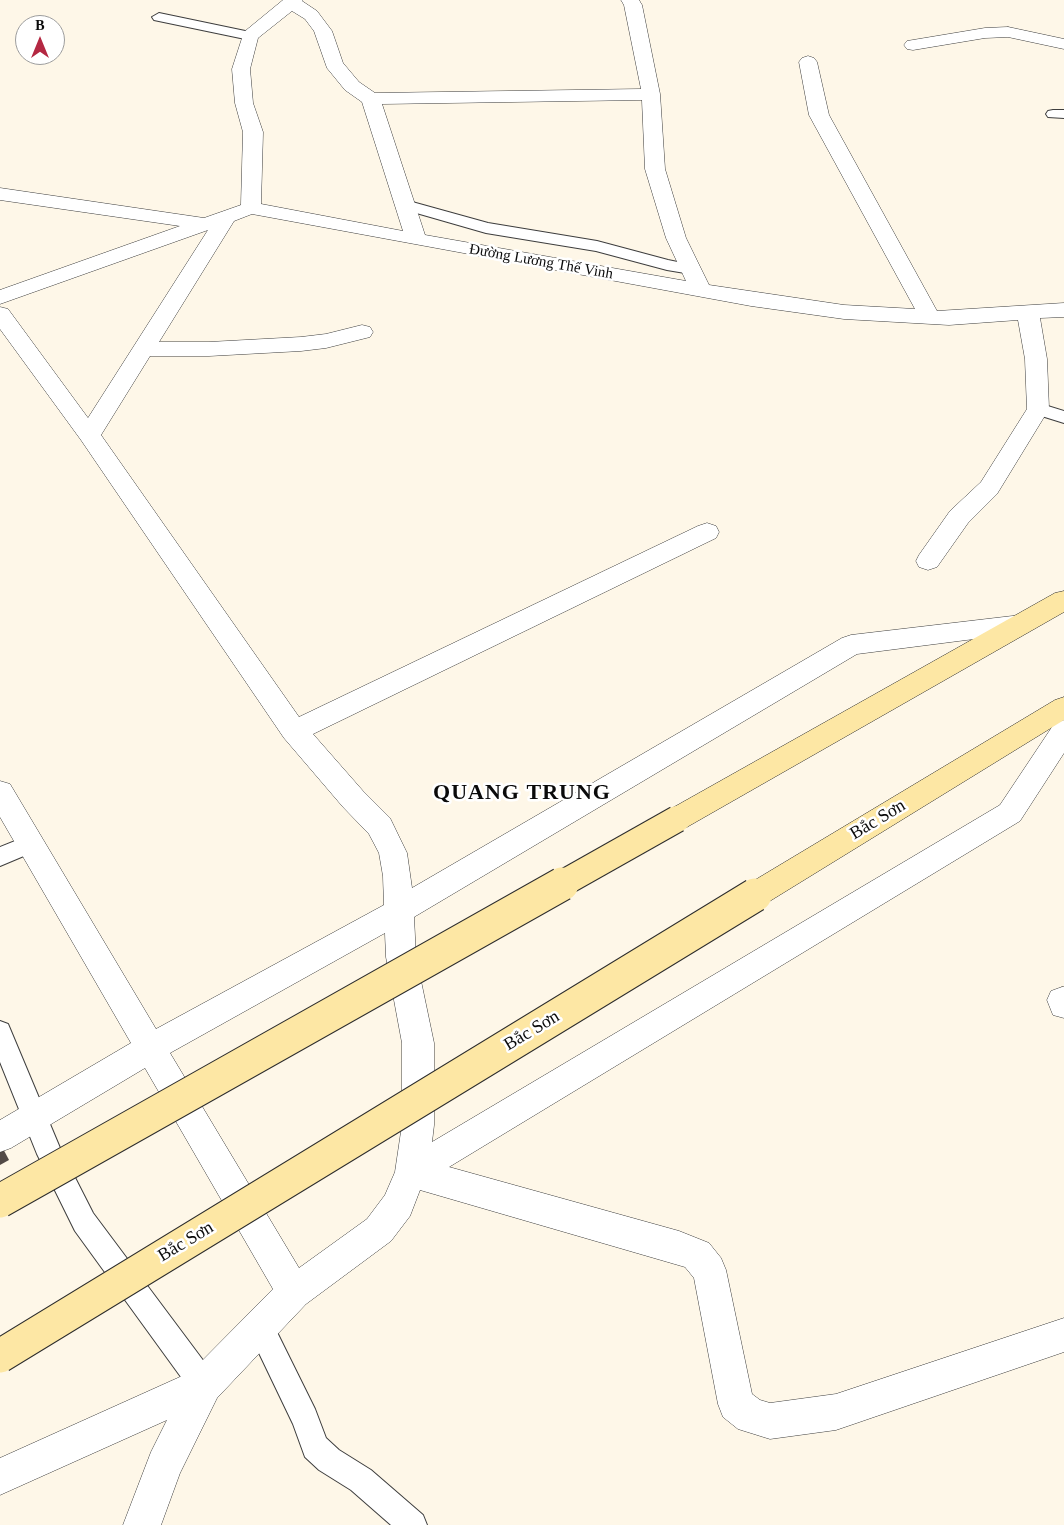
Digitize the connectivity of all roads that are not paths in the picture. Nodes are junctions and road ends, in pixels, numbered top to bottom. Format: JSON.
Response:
{"nodes":[{"id":1,"x":630,"y":0,"type":"edge"},
{"id":2,"x":293,"y":2,"type":"edge"},
{"id":3,"x":159,"y":17,"type":"dead end"},
{"id":4,"x":250,"y":36,"type":"junction"},
{"id":5,"x":913,"y":44,"type":"dead end"},
{"id":6,"x":1064,"y":44,"type":"edge"},
{"id":7,"x":808,"y":62,"type":"dead end"},
{"id":8,"x":651,"y":94,"type":"junction"},
{"id":9,"x":370,"y":99,"type":"junction"},
{"id":10,"x":0,"y":194,"type":"edge"},
{"id":11,"x":404,"y":205,"type":"junction"},
{"id":12,"x":251,"y":208,"type":"junction"},
{"id":13,"x":227,"y":216,"type":"junction"},
{"id":14,"x":206,"y":224,"type":"junction"},
{"id":15,"x":416,"y":239,"type":"junction"},
{"id":16,"x":691,"y":269,"type":"junction"},
{"id":17,"x":701,"y":290,"type":"junction"},
{"id":18,"x":0,"y":297,"type":"edge"},
{"id":19,"x":1064,"y":310,"type":"edge"},
{"id":20,"x":1028,"y":312,"type":"junction"},
{"id":21,"x":0,"y":314,"type":"edge"},
{"id":22,"x":930,"y":317,"type":"junction"},
{"id":23,"x":362,"y":332,"type":"dead end"},
{"id":24,"x":143,"y":349,"type":"junction"},
{"id":25,"x":1038,"y":409,"type":"junction"},
{"id":26,"x":1064,"y":417,"type":"edge"},
{"id":27,"x":89,"y":435,"type":"junction"},
{"id":28,"x":707,"y":532,"type":"dead end"},
{"id":29,"x":928,"y":561,"type":"dead end"},
{"id":30,"x":1064,"y":600,"type":"edge"},
{"id":31,"x":1021,"y":624,"type":"junction"},
{"id":32,"x":1064,"y":707,"type":"edge"},
{"id":33,"x":294,"y":731,"type":"junction"},
{"id":34,"x":1064,"y":731,"type":"edge"},
{"id":35,"x":0,"y":792,"type":"edge"},
{"id":36,"x":30,"y":844,"type":"junction"},
{"id":37,"x":0,"y":857,"type":"edge"},
{"id":38,"x":399,"y":910,"type":"junction"},
{"id":39,"x":0,"y":1032,"type":"edge"},
{"id":40,"x":150,"y":1048,"type":"junction"},
{"id":41,"x":35,"y":1116,"type":"junction"},
{"id":42,"x":0,"y":1137,"type":"edge"},
{"id":43,"x":411,"y":1172,"type":"junction"},
{"id":44,"x":0,"y":1201,"type":"edge"},
{"id":45,"x":294,"y":1292,"type":"junction"},
{"id":46,"x":260,"y":1328,"type":"junction"},
{"id":47,"x":1064,"y":1335,"type":"edge"},
{"id":48,"x":0,"y":1356,"type":"edge"},
{"id":49,"x":204,"y":1385,"type":"junction"},
{"id":50,"x":0,"y":1476,"type":"edge"},
{"id":51,"x":142,"y":1525,"type":"edge"},
{"id":52,"x":413,"y":1525,"type":"edge"}],
"edges":[{"from":1,"to":8,"type":"street"},
{"from":2,"to":4,"type":"street"},
{"from":2,"to":9,"type":"street"},
{"from":3,"to":4,"type":"lane"},
{"from":4,"to":12,"type":"street"},
{"from":5,"to":6,"type":"street"},
{"from":7,"to":22,"type":"street"},
{"from":8,"to":9,"type":"street"},
{"from":8,"to":16,"type":"street"},
{"from":9,"to":11,"type":"street"},
{"from":10,"to":14,"type":"street"},
{"from":11,"to":15,"type":"street"},
{"from":11,"to":16,"type":"lane"},
{"from":12,"to":13,"type":"street"},
{"from":12,"to":15,"type":"street","name":"Đường Lương Thế Vinh"},
{"from":13,"to":14,"type":"street"},
{"from":13,"to":24,"type":"street"},
{"from":14,"to":18,"type":"street"},
{"from":15,"to":17,"type":"street","name":"Đường Lương Thế Vinh"},
{"from":16,"to":17,"type":"street"},
{"from":17,"to":22,"type":"street","name":"Đường Lương Thế Vinh"},
{"from":19,"to":20,"type":"street","name":"Đường Lương Thế Vinh"},
{"from":20,"to":22,"type":"street","name":"Đường Lương Thế Vinh"},
{"from":20,"to":25,"type":"street"},
{"from":21,"to":27,"type":"street"},
{"from":23,"to":24,"type":"street"},
{"from":24,"to":27,"type":"street"},
{"from":25,"to":26,"type":"lane"},
{"from":25,"to":29,"type":"street"},
{"from":27,"to":33,"type":"street"},
{"from":28,"to":33,"type":"street"},
{"from":30,"to":31,"type":"main road"},
{"from":31,"to":38,"type":"street"},
{"from":31,"to":44,"type":"main road","bridge":true},
{"from":32,"to":48,"type":"main road","name":"Bắc Sơn","bridge":true},
{"from":33,"to":38,"type":"street"},
{"from":34,"to":43,"type":"street"},
{"from":35,"to":36,"type":"street"},
{"from":36,"to":37,"type":"lane"},
{"from":36,"to":40,"type":"street"},
{"from":38,"to":40,"type":"street"},
{"from":38,"to":43,"type":"street"},
{"from":39,"to":41,"type":"lane"},
{"from":40,"to":41,"type":"street"},
{"from":40,"to":45,"type":"street"},
{"from":41,"to":42,"type":"street"},
{"from":41,"to":49,"type":"lane"},
{"from":43,"to":45,"type":"street"},
{"from":43,"to":47,"type":"street"},
{"from":45,"to":46,"type":"street"},
{"from":46,"to":49,"type":"street"},
{"from":46,"to":52,"type":"lane"},
{"from":49,"to":50,"type":"street"},
{"from":49,"to":51,"type":"street"}]}
